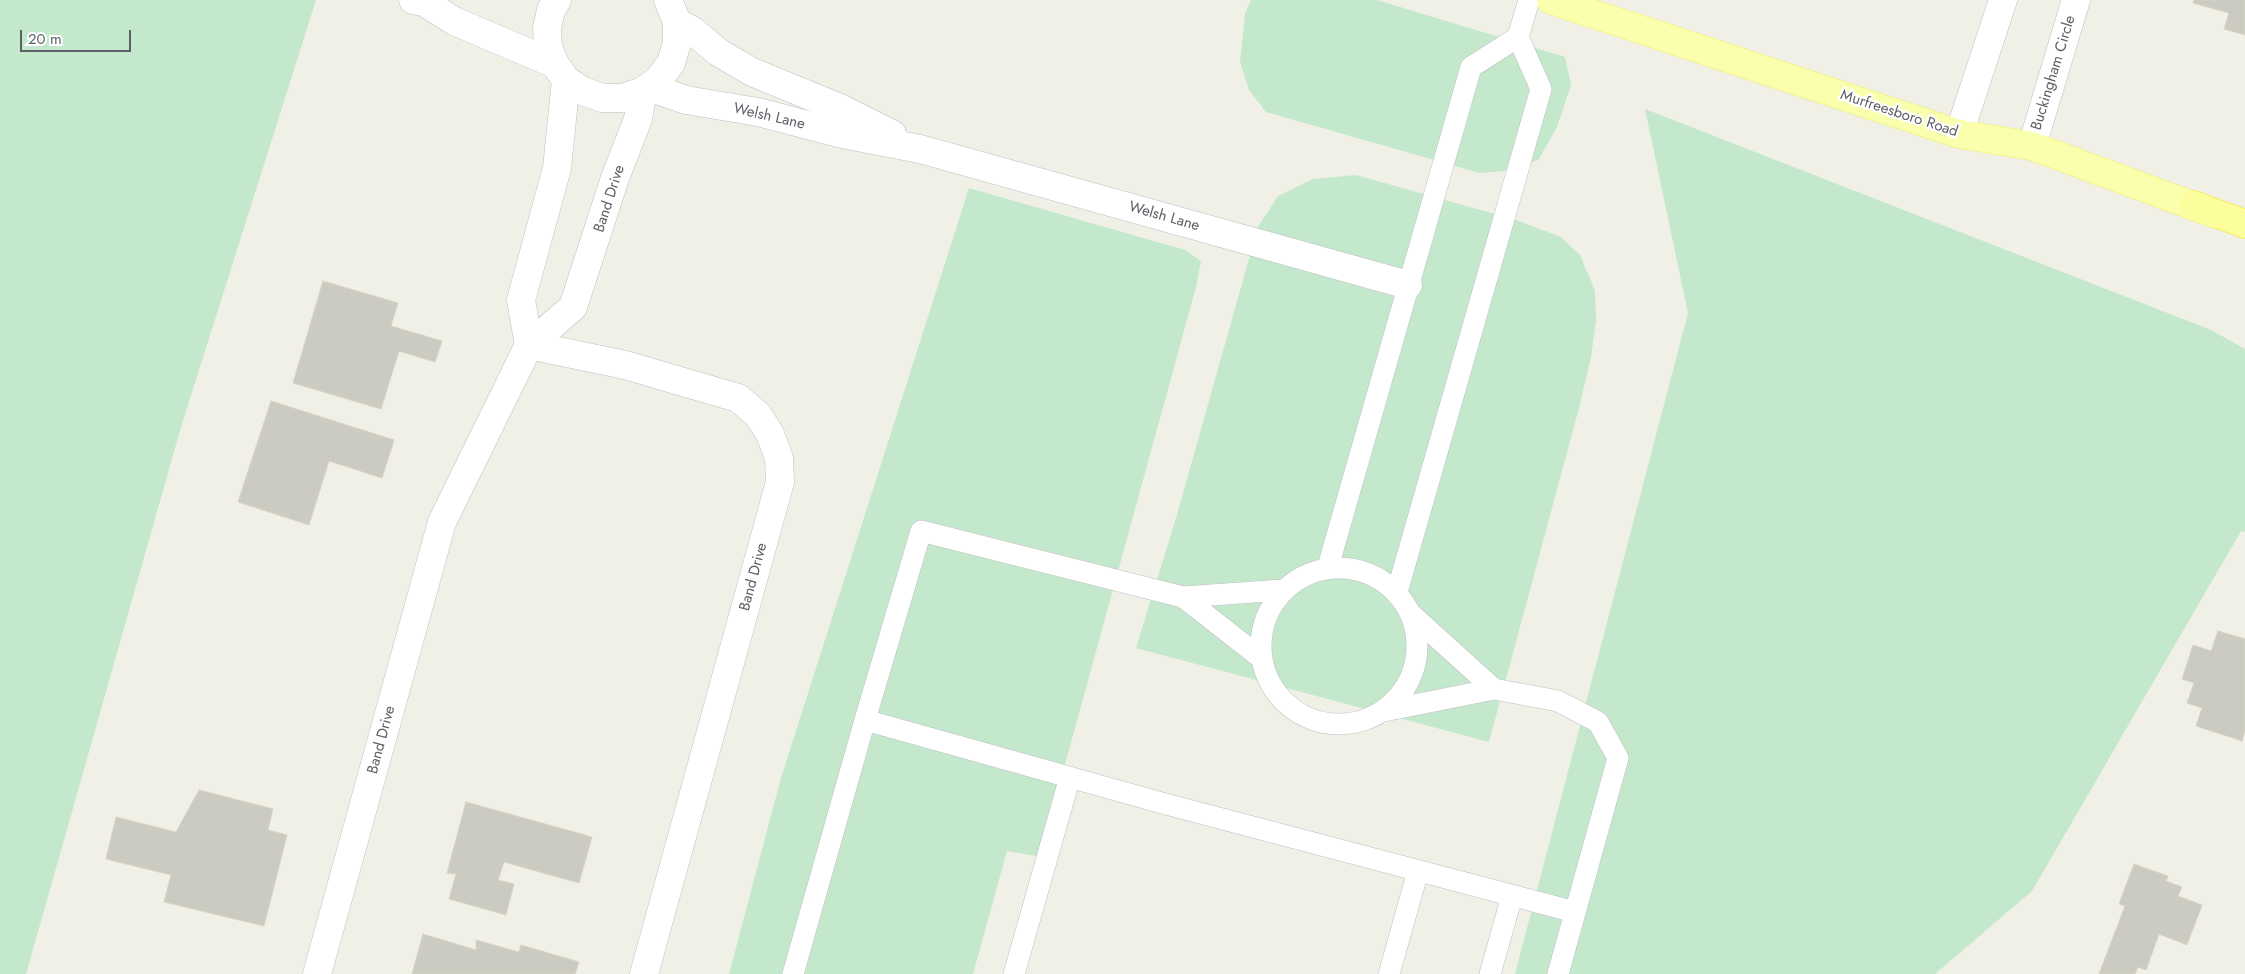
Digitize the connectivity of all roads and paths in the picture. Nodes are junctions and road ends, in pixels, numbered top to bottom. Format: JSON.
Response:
{"nodes":[{"id":1,"x":557,"y":0,"type":"edge"},
{"id":2,"x":1529,"y":0,"type":"edge"},
{"id":3,"x":1551,"y":0,"type":"edge"},
{"id":4,"x":2004,"y":0,"type":"edge"},
{"id":5,"x":2076,"y":0,"type":"edge"},
{"id":6,"x":423,"y":1,"type":"edge"},
{"id":7,"x":672,"y":11,"type":"edge"},
{"id":8,"x":1518,"y":37,"type":"junction"},
{"id":9,"x":560,"y":72,"type":"junction"},
{"id":10,"x":646,"y":89,"type":"junction"},
{"id":11,"x":1959,"y":134,"type":"junction"},
{"id":12,"x":2032,"y":146,"type":"junction"},
{"id":13,"x":920,"y":149,"type":"junction"},
{"id":14,"x":2194,"y":206,"type":"joint"},
{"id":15,"x":2245,"y":226,"type":"edge"},
{"id":16,"x":1408,"y":285,"type":"junction"},
{"id":17,"x":529,"y":345,"type":"junction"},
{"id":18,"x":1328,"y":568,"type":"junction"},
{"id":19,"x":1283,"y":590,"type":"junction"},
{"id":20,"x":1398,"y":592,"type":"junction"},
{"id":21,"x":1184,"y":596,"type":"junction"},
{"id":22,"x":1412,"y":615,"type":"junction"},
{"id":23,"x":1261,"y":658,"type":"junction"},
{"id":24,"x":1494,"y":689,"type":"junction"},
{"id":25,"x":1384,"y":711,"type":"junction"},
{"id":26,"x":865,"y":720,"type":"junction"},
{"id":27,"x":1070,"y":777,"type":"junction"},
{"id":28,"x":1418,"y":871,"type":"junction"},
{"id":29,"x":1512,"y":896,"type":"junction"},
{"id":30,"x":1575,"y":912,"type":"junction"},
{"id":31,"x":317,"y":974,"type":"edge"},
{"id":32,"x":644,"y":974,"type":"edge"},
{"id":33,"x":794,"y":974,"type":"edge"},
{"id":34,"x":1014,"y":974,"type":"edge"},
{"id":35,"x":1390,"y":974,"type":"edge"},
{"id":36,"x":1490,"y":974,"type":"edge"},
{"id":37,"x":1558,"y":974,"type":"edge"}],
"edges":[{"from":1,"to":9,"type":"street"},
{"from":2,"to":8,"type":"lane"},
{"from":3,"to":11,"type":"main road","name":"Murfreesboro Road"},
{"from":4,"to":11,"type":"street"},
{"from":5,"to":12,"type":"street","name":"Buckingham Circle"},
{"from":6,"to":9,"type":"street"},
{"from":7,"to":10,"type":"street","name":"Welsh Lane"},
{"from":7,"to":13,"type":"street","name":"Welsh Lane"},
{"from":8,"to":16,"type":"lane"},
{"from":8,"to":20,"type":"lane"},
{"from":9,"to":10,"type":"street"},
{"from":9,"to":17,"type":"street"},
{"from":10,"to":13,"type":"street","name":"Welsh Lane"},
{"from":10,"to":17,"type":"street","name":"Band Drive"},
{"from":11,"to":12,"type":"main road","name":"Murfreesboro Road"},
{"from":12,"to":14,"type":"main road","name":"Murfreesboro Road"},
{"from":13,"to":16,"type":"street","name":"Welsh Lane"},
{"from":14,"to":15,"type":"highway"},
{"from":16,"to":18,"type":"lane"},
{"from":17,"to":31,"type":"street","name":"Band Drive"},
{"from":17,"to":32,"type":"street","name":"Band Drive"},
{"from":18,"to":19,"type":"lane"},
{"from":18,"to":20,"type":"lane"},
{"from":19,"to":21,"type":"lane"},
{"from":19,"to":23,"type":"lane"},
{"from":20,"to":22,"type":"lane"},
{"from":21,"to":23,"type":"lane"},
{"from":21,"to":26,"type":"lane"},
{"from":22,"to":24,"type":"lane"},
{"from":22,"to":25,"type":"lane"},
{"from":23,"to":25,"type":"lane"},
{"from":24,"to":25,"type":"lane"},
{"from":24,"to":30,"type":"lane"},
{"from":26,"to":27,"type":"lane"},
{"from":26,"to":33,"type":"lane"},
{"from":27,"to":28,"type":"lane"},
{"from":27,"to":34,"type":"lane"},
{"from":28,"to":29,"type":"lane"},
{"from":28,"to":35,"type":"lane"},
{"from":29,"to":30,"type":"lane"},
{"from":29,"to":36,"type":"lane"},
{"from":30,"to":37,"type":"lane"}]}
